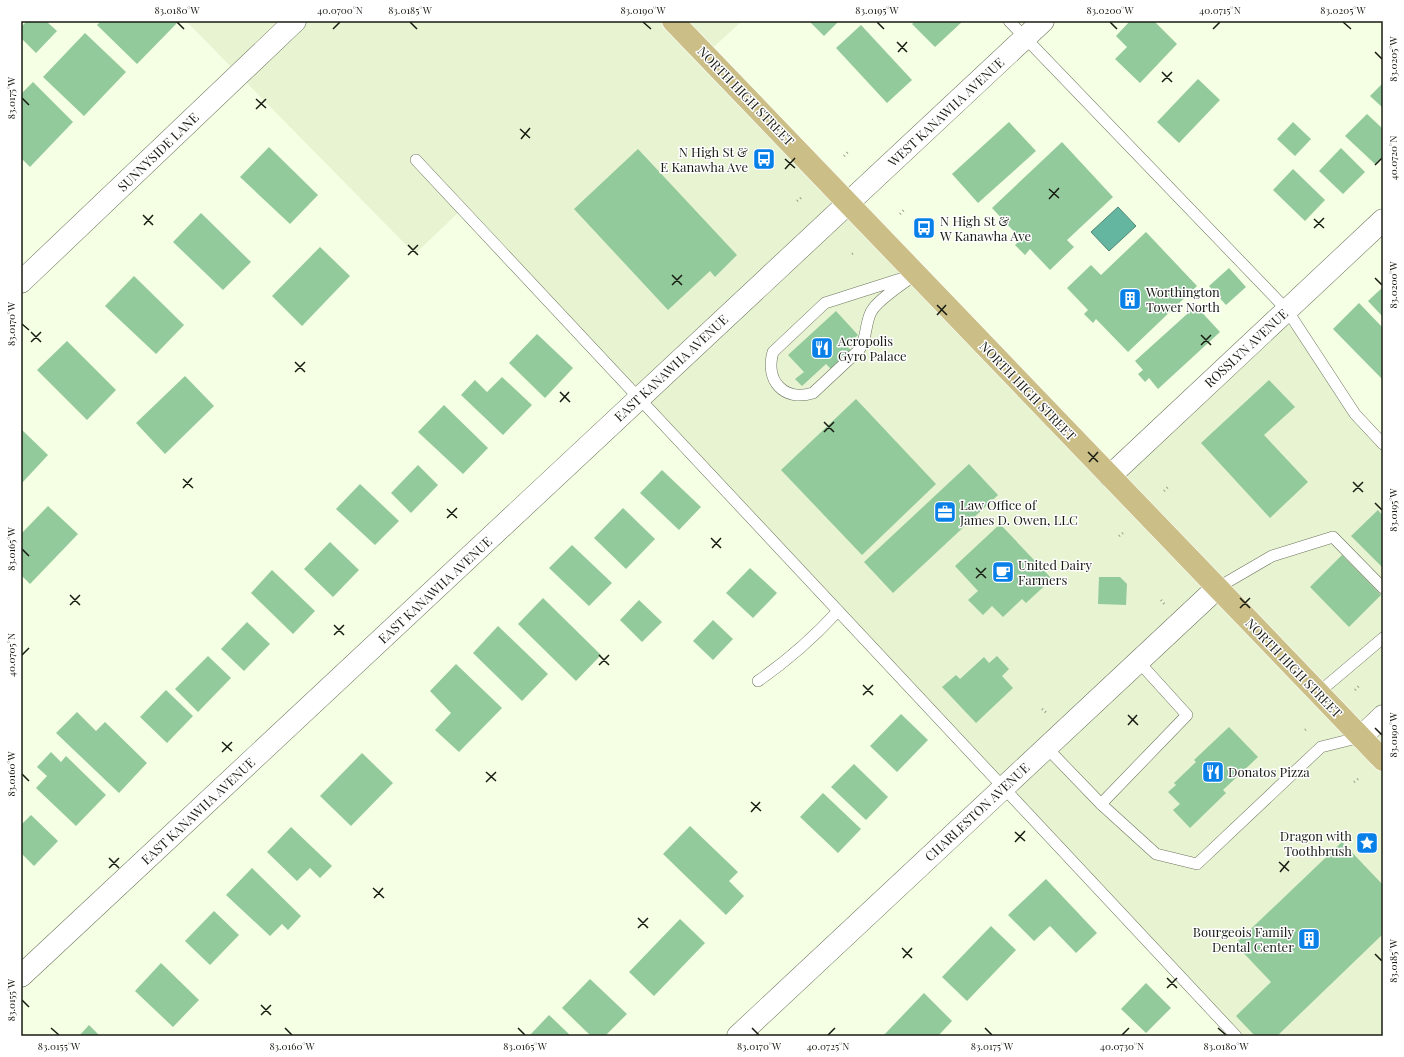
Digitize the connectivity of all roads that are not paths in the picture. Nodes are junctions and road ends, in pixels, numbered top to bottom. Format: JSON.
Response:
{"nodes":[{"id":1,"x":295,"y":21,"type":"edge"},
{"id":2,"x":673,"y":21,"type":"edge"},
{"id":3,"x":1009,"y":21,"type":"edge"},
{"id":4,"x":1043,"y":21,"type":"edge"},
{"id":5,"x":1025,"y":38,"type":"junction"},
{"id":6,"x":416,"y":160,"type":"dead end"},
{"id":7,"x":848,"y":203,"type":"junction"},
{"id":8,"x":1383,"y":220,"type":"edge"},
{"id":9,"x":916,"y":274,"type":"junction"},
{"id":10,"x":21,"y":282,"type":"edge"},
{"id":11,"x":1287,"y":310,"type":"junction"},
{"id":12,"x":639,"y":398,"type":"junction"},
{"id":13,"x":1383,"y":444,"type":"edge"},
{"id":14,"x":1110,"y":476,"type":"junction"},
{"id":15,"x":1217,"y":588,"type":"junction"},
{"id":16,"x":1383,"y":588,"type":"edge"},
{"id":17,"x":838,"y":611,"type":"junction"},
{"id":18,"x":1383,"y":638,"type":"edge"},
{"id":19,"x":1138,"y":661,"type":"junction"},
{"id":20,"x":758,"y":681,"type":"dead end"},
{"id":21,"x":1318,"y":693,"type":"junction"},
{"id":22,"x":1383,"y":716,"type":"edge"},
{"id":23,"x":1361,"y":737,"type":"junction"},
{"id":24,"x":1046,"y":747,"type":"junction"},
{"id":25,"x":1383,"y":760,"type":"edge"},
{"id":26,"x":1004,"y":787,"type":"junction"},
{"id":27,"x":1101,"y":804,"type":"junction"},
{"id":28,"x":21,"y":976,"type":"edge"},
{"id":29,"x":738,"y":1036,"type":"edge"},
{"id":30,"x":1236,"y":1036,"type":"edge"}],
"edges":[{"from":1,"to":10,"type":"street","name":"SUNNYSIDE LANE"},
{"from":2,"to":7,"type":"main road","name":"NORTH HIGH STREET"},
{"from":3,"to":5,"type":"lane"},
{"from":4,"to":5,"type":"street","name":"WEST KANAWHA AVENUE"},
{"from":5,"to":7,"type":"street","name":"WEST KANAWHA AVENUE"},
{"from":5,"to":11,"type":"lane"},
{"from":6,"to":12,"type":"lane"},
{"from":7,"to":9,"type":"main road","name":"NORTH HIGH STREET"},
{"from":7,"to":12,"type":"street","name":"EAST KANAWHA AVENUE"},
{"from":8,"to":11,"type":"street","name":"ROSSLYN AVENUE"},
{"from":9,"to":9,"type":"lane"},
{"from":9,"to":14,"type":"main road","name":"NORTH HIGH STREET"},
{"from":11,"to":13,"type":"lane"},
{"from":11,"to":14,"type":"street","name":"ROSSLYN AVENUE"},
{"from":12,"to":17,"type":"lane"},
{"from":12,"to":28,"type":"street","name":"EAST KANAWHA AVENUE"},
{"from":14,"to":15,"type":"main road","name":"NORTH HIGH STREET"},
{"from":15,"to":16,"type":"lane"},
{"from":15,"to":19,"type":"street","name":"CHARLESTON AVENUE"},
{"from":15,"to":21,"type":"main road","name":"NORTH HIGH STREET"},
{"from":17,"to":20,"type":"lane"},
{"from":17,"to":26,"type":"lane"},
{"from":18,"to":21,"type":"lane"},
{"from":19,"to":24,"type":"street","name":"CHARLESTON AVENUE"},
{"from":19,"to":27,"type":"lane"},
{"from":21,"to":23,"type":"main road","name":"NORTH HIGH STREET"},
{"from":22,"to":23,"type":"street"},
{"from":23,"to":25,"type":"main road","name":"NORTH HIGH STREET"},
{"from":23,"to":27,"type":"lane"},
{"from":24,"to":26,"type":"street","name":"CHARLESTON AVENUE"},
{"from":24,"to":27,"type":"lane"},
{"from":26,"to":29,"type":"street","name":"CHARLESTON AVENUE"},
{"from":26,"to":30,"type":"lane"}]}
